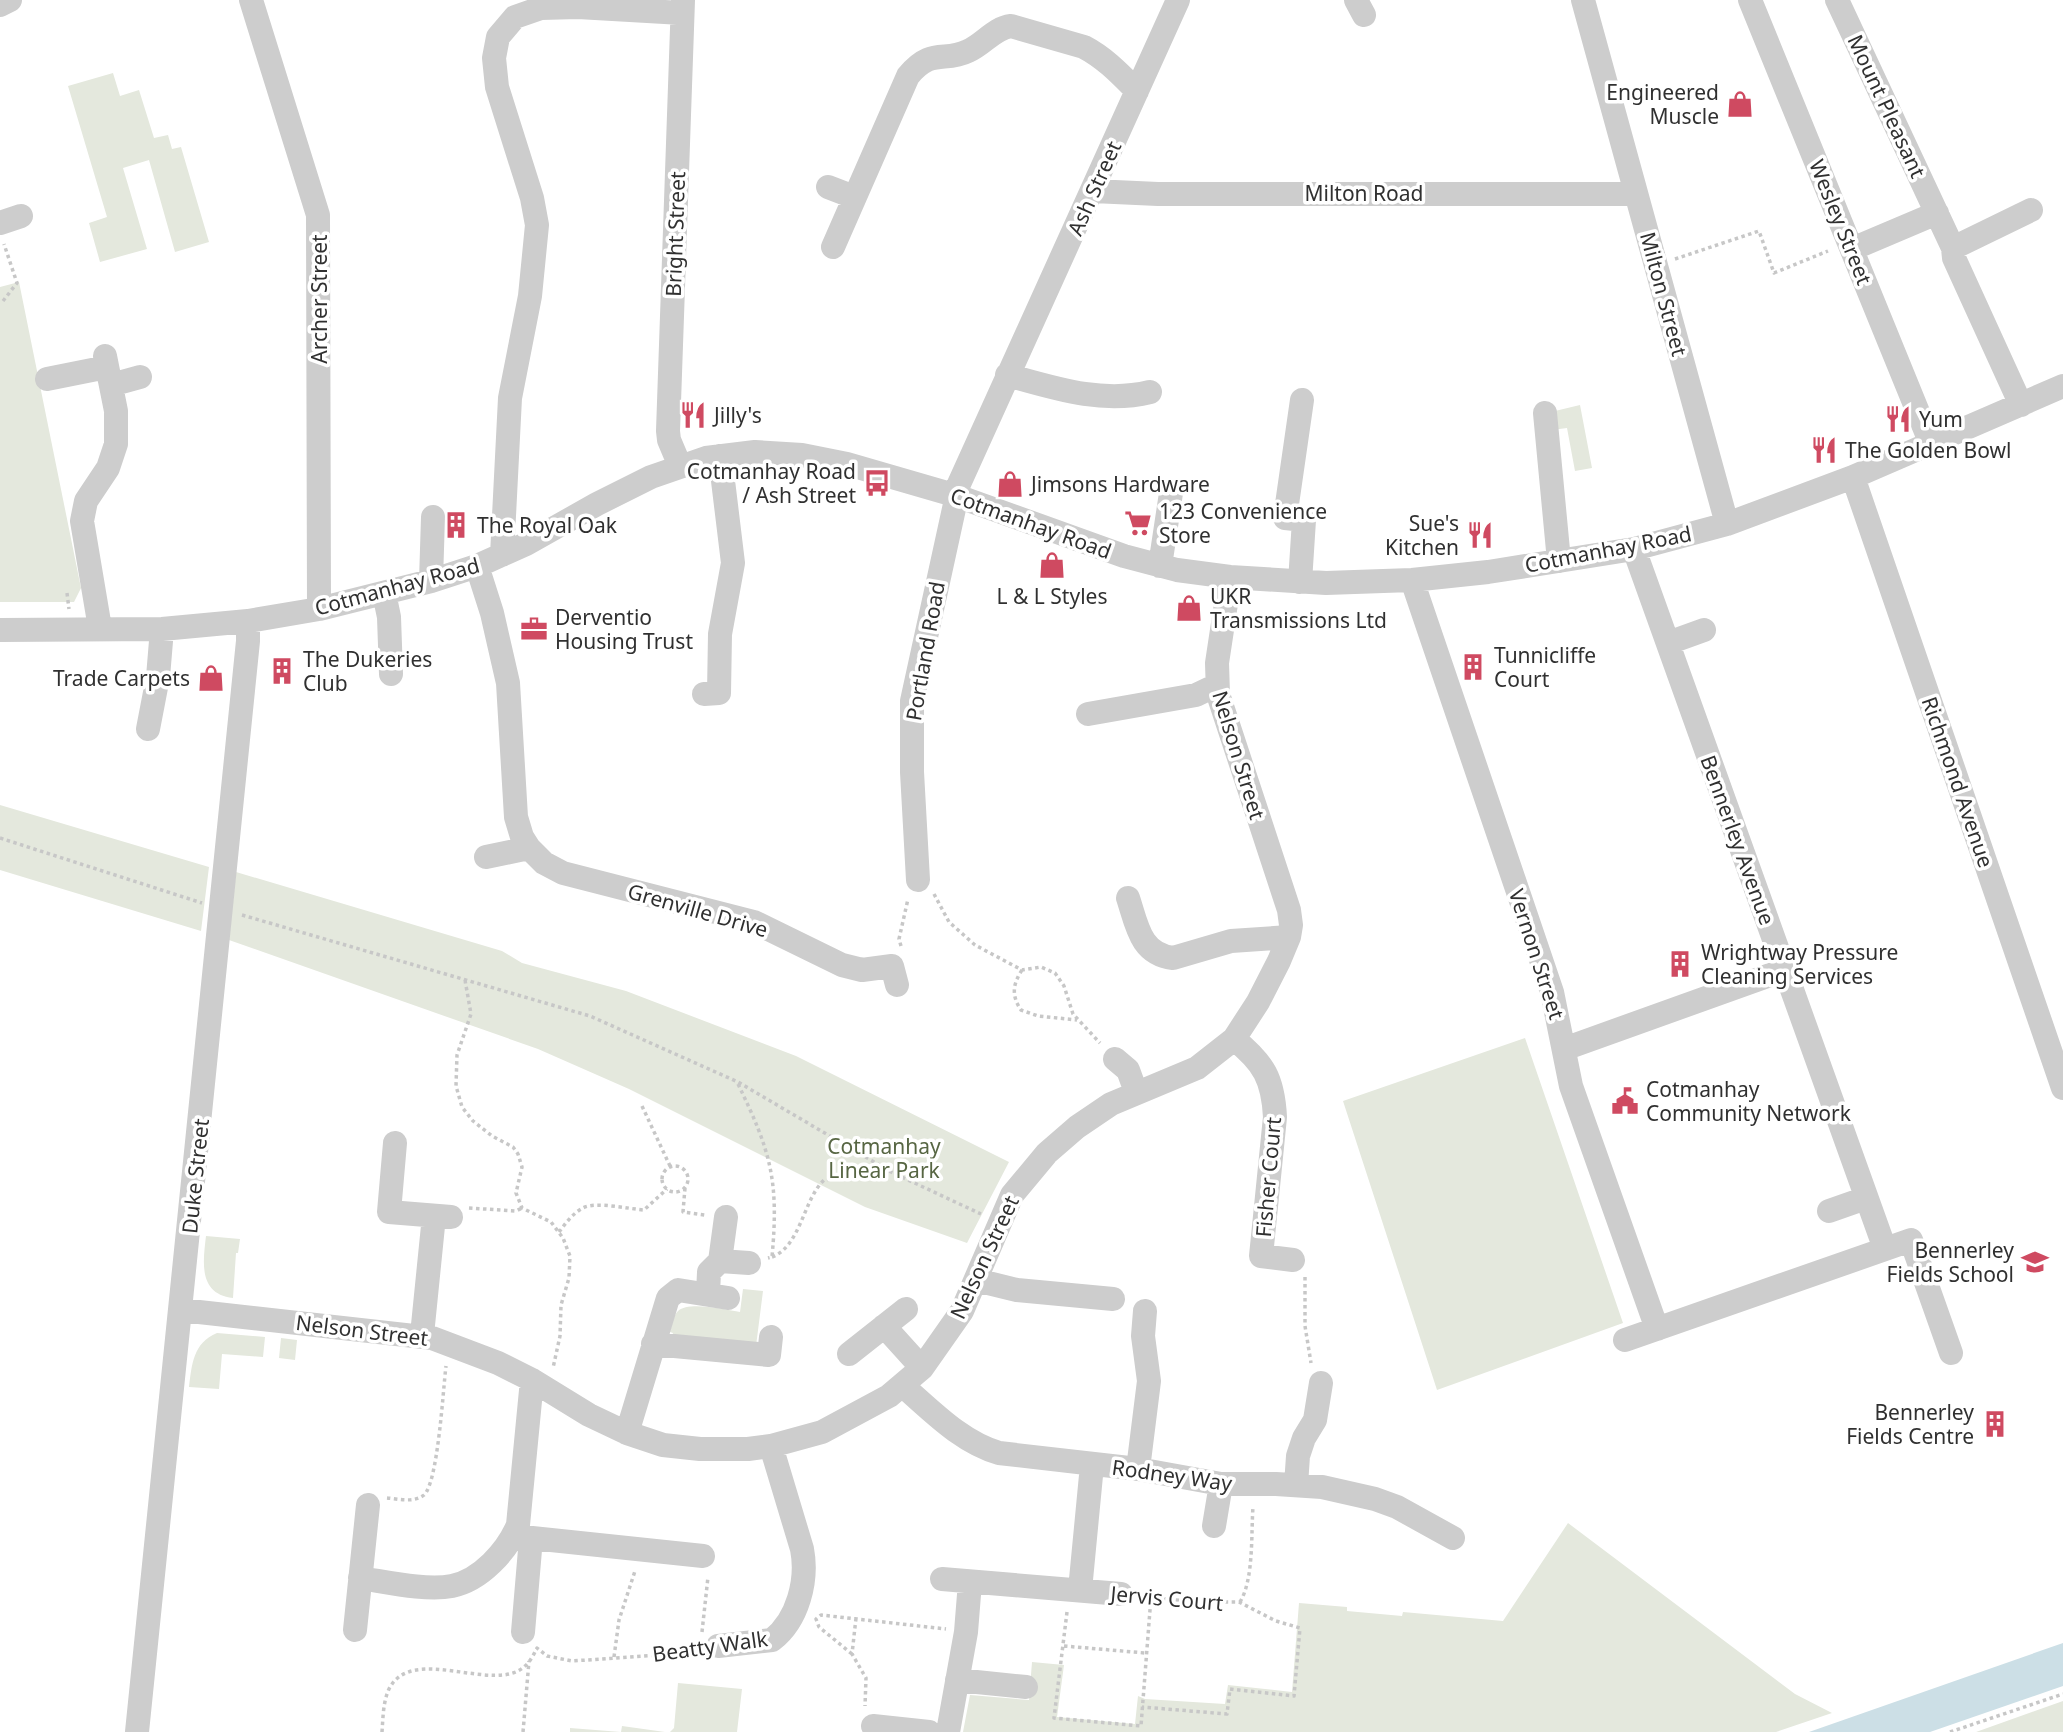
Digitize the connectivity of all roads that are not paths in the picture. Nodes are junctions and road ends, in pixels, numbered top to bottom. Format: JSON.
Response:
{"nodes":[{"id":1,"x":10,"y":0,"type":"edge"},
{"id":2,"x":251,"y":0,"type":"edge"},
{"id":3,"x":1178,"y":0,"type":"edge"},
{"id":4,"x":1583,"y":0,"type":"edge"},
{"id":5,"x":1750,"y":0,"type":"edge"},
{"id":6,"x":1837,"y":0,"type":"edge"},
{"id":7,"x":0,"y":3,"type":"edge"},
{"id":8,"x":682,"y":7,"type":"edge"},
{"id":9,"x":1137,"y":91,"type":"junction"},
{"id":10,"x":828,"y":187,"type":"dead end"},
{"id":11,"x":1093,"y":191,"type":"junction"},
{"id":12,"x":1636,"y":194,"type":"junction"},
{"id":13,"x":854,"y":197,"type":"junction"},
{"id":14,"x":2031,"y":210,"type":"dead end"},
{"id":15,"x":1937,"y":213,"type":"junction"},
{"id":16,"x":1851,"y":245,"type":"junction"},
{"id":17,"x":833,"y":247,"type":"dead end"},
{"id":18,"x":1953,"y":248,"type":"junction"},
{"id":19,"x":108,"y":369,"type":"junction"},
{"id":20,"x":1007,"y":375,"type":"junction"},
{"id":21,"x":139,"y":377,"type":"dead end"},
{"id":22,"x":47,"y":379,"type":"dead end"},
{"id":23,"x":2063,"y":386,"type":"edge"},
{"id":24,"x":1150,"y":392,"type":"dead end"},
{"id":25,"x":1302,"y":400,"type":"dead end"},
{"id":26,"x":2021,"y":405,"type":"junction"},
{"id":27,"x":1545,"y":412,"type":"dead end"},
{"id":28,"x":1931,"y":444,"type":"junction"},
{"id":29,"x":720,"y":456,"type":"junction"},
{"id":30,"x":680,"y":466,"type":"junction"},
{"id":31,"x":1853,"y":477,"type":"junction"},
{"id":32,"x":1171,"y":493,"type":"dead end"},
{"id":33,"x":955,"y":495,"type":"junction"},
{"id":34,"x":433,"y":517,"type":"dead end"},
{"id":35,"x":1727,"y":524,"type":"junction"},
{"id":36,"x":1634,"y":549,"type":"junction"},
{"id":37,"x":502,"y":555,"type":"junction"},
{"id":38,"x":1559,"y":561,"type":"junction"},
{"id":39,"x":477,"y":566,"type":"junction"},
{"id":40,"x":1160,"y":566,"type":"junction"},
{"id":41,"x":1230,"y":577,"type":"junction"},
{"id":42,"x":1412,"y":580,"type":"junction"},
{"id":43,"x":431,"y":581,"type":"junction"},
{"id":44,"x":1300,"y":582,"type":"junction"},
{"id":45,"x":384,"y":593,"type":"junction"},
{"id":46,"x":319,"y":608,"type":"junction"},
{"id":47,"x":248,"y":621,"type":"junction"},
{"id":48,"x":100,"y":628,"type":"junction"},
{"id":49,"x":0,"y":629,"type":"edge"},
{"id":50,"x":162,"y":629,"type":"junction"},
{"id":51,"x":1704,"y":630,"type":"dead end"},
{"id":52,"x":1668,"y":643,"type":"junction"},
{"id":53,"x":391,"y":674,"type":"dead end"},
{"id":54,"x":1217,"y":685,"type":"junction"},
{"id":55,"x":704,"y":694,"type":"dead end"},
{"id":56,"x":1087,"y":715,"type":"dead end"},
{"id":57,"x":148,"y":729,"type":"dead end"},
{"id":58,"x":529,"y":848,"type":"junction"},
{"id":59,"x":486,"y":857,"type":"dead end"},
{"id":60,"x":918,"y":880,"type":"road end"},
{"id":61,"x":1128,"y":898,"type":"dead end"},
{"id":62,"x":1289,"y":937,"type":"junction"},
{"id":63,"x":1784,"y":970,"type":"junction"},
{"id":64,"x":895,"y":975,"type":"road end"},
{"id":65,"x":1234,"y":1039,"type":"junction"},
{"id":66,"x":1564,"y":1049,"type":"junction"},
{"id":67,"x":1115,"y":1059,"type":"road end"},
{"id":68,"x":2063,"y":1088,"type":"edge"},
{"id":69,"x":1136,"y":1092,"type":"junction"},
{"id":70,"x":395,"y":1143,"type":"dead end"},
{"id":71,"x":1866,"y":1198,"type":"junction"},
{"id":72,"x":1829,"y":1211,"type":"dead end"},
{"id":73,"x":726,"y":1217,"type":"road end"},
{"id":74,"x":1885,"y":1249,"type":"junction"},
{"id":75,"x":761,"y":1260,"type":"road end"},
{"id":76,"x":1293,"y":1260,"type":"road end"},
{"id":77,"x":976,"y":1280,"type":"junction"},
{"id":78,"x":716,"y":1281,"type":"junction"},
{"id":79,"x":1113,"y":1299,"type":"dead end"},
{"id":80,"x":906,"y":1309,"type":"dead end"},
{"id":81,"x":181,"y":1310,"type":"junction"},
{"id":82,"x":1145,"y":1311,"type":"dead end"},
{"id":83,"x":884,"y":1326,"type":"junction"},
{"id":84,"x":1657,"y":1329,"type":"junction"},
{"id":85,"x":422,"y":1335,"type":"junction"},
{"id":86,"x":771,"y":1337,"type":"dead end"},
{"id":87,"x":1625,"y":1340,"type":"dead end"},
{"id":88,"x":653,"y":1344,"type":"junction"},
{"id":89,"x":1951,"y":1353,"type":"dead end"},
{"id":90,"x":849,"y":1354,"type":"dead end"},
{"id":91,"x":922,"y":1368,"type":"junction"},
{"id":92,"x":1320,"y":1381,"type":"road end"},
{"id":93,"x":539,"y":1383,"type":"junction"},
{"id":94,"x":903,"y":1386,"type":"junction"},
{"id":95,"x":627,"y":1433,"type":"junction"},
{"id":96,"x":771,"y":1446,"type":"junction"},
{"id":97,"x":1092,"y":1465,"type":"junction"},
{"id":98,"x":1138,"y":1469,"type":"junction"},
{"id":99,"x":1221,"y":1484,"type":"junction"},
{"id":100,"x":1296,"y":1485,"type":"junction"},
{"id":101,"x":368,"y":1505,"type":"road end"},
{"id":102,"x":1214,"y":1526,"type":"dead end"},
{"id":103,"x":522,"y":1537,"type":"junction"},
{"id":104,"x":1453,"y":1538,"type":"dead end"},
{"id":105,"x":704,"y":1556,"type":"road end"},
{"id":106,"x":360,"y":1578,"type":"junction"},
{"id":107,"x":942,"y":1579,"type":"dead end"},
{"id":108,"x":970,"y":1582,"type":"junction"},
{"id":109,"x":1075,"y":1590,"type":"junction"},
{"id":110,"x":1121,"y":1594,"type":"road end"},
{"id":111,"x":355,"y":1630,"type":"dead end"},
{"id":112,"x":523,"y":1632,"type":"dead end"},
{"id":113,"x":709,"y":1647,"type":"road end"},
{"id":114,"x":957,"y":1680,"type":"junction"},
{"id":115,"x":1026,"y":1688,"type":"dead end"},
{"id":116,"x":873,"y":1727,"type":"road end"},
{"id":117,"x":137,"y":1732,"type":"edge"},
{"id":118,"x":929,"y":1732,"type":"edge"},
{"id":119,"x":948,"y":1732,"type":"edge"}],
"edges":[{"from":1,"to":7,"type":"street"},
{"from":2,"to":46,"type":"street","name":"Archer Street"},
{"from":3,"to":9,"type":"street","name":"Ash Street"},
{"from":4,"to":12,"type":"street","name":"Milton Street"},
{"from":5,"to":16,"type":"street","name":"Wesley Street"},
{"from":6,"to":15,"type":"street","name":"Mount Pleasant"},
{"from":8,"to":30,"type":"street","name":"Bright Street"},
{"from":8,"to":37,"type":"street"},
{"from":9,"to":11,"type":"street","name":"Ash Street"},
{"from":9,"to":13,"type":"street"},
{"from":10,"to":13,"type":"street"},
{"from":11,"to":12,"type":"street","name":"Milton Road"},
{"from":11,"to":20,"type":"street","name":"Ash Street"},
{"from":12,"to":35,"type":"street","name":"Milton Street"},
{"from":13,"to":17,"type":"street"},
{"from":14,"to":18,"type":"street"},
{"from":15,"to":16,"type":"street"},
{"from":15,"to":18,"type":"street","name":"Mount Pleasant"},
{"from":16,"to":28,"type":"street","name":"Wesley Street"},
{"from":18,"to":26,"type":"street","name":"Mount Pleasant"},
{"from":19,"to":21,"type":"street"},
{"from":19,"to":22,"type":"street"},
{"from":19,"to":48,"type":"street"},
{"from":20,"to":24,"type":"street"},
{"from":20,"to":33,"type":"street","name":"Ash Street"},
{"from":23,"to":26,"type":"street","name":"Cotmanhay Road"},
{"from":25,"to":44,"type":"street"},
{"from":26,"to":28,"type":"street","name":"Cotmanhay Road"},
{"from":27,"to":38,"type":"street"},
{"from":28,"to":31,"type":"street","name":"Cotmanhay Road"},
{"from":29,"to":30,"type":"street","name":"Cotmanhay Road"},
{"from":29,"to":33,"type":"street","name":"Cotmanhay Road"},
{"from":29,"to":55,"type":"street"},
{"from":30,"to":37,"type":"street","name":"Cotmanhay Road"},
{"from":31,"to":35,"type":"street","name":"Cotmanhay Road"},
{"from":31,"to":68,"type":"street","name":"Richmond Avenue"},
{"from":32,"to":40,"type":"street"},
{"from":33,"to":40,"type":"street","name":"Cotmanhay Road"},
{"from":33,"to":60,"type":"street","name":"Portland Road"},
{"from":34,"to":43,"type":"street"},
{"from":35,"to":36,"type":"street","name":"Cotmanhay Road"},
{"from":36,"to":38,"type":"street","name":"Cotmanhay Road"},
{"from":36,"to":52,"type":"street","name":"Bennerley Avenue"},
{"from":37,"to":39,"type":"street","name":"Cotmanhay Road"},
{"from":38,"to":42,"type":"street","name":"Cotmanhay Road"},
{"from":39,"to":43,"type":"street","name":"Cotmanhay Road"},
{"from":39,"to":58,"type":"street","name":"Grenville Drive"},
{"from":40,"to":41,"type":"street","name":"Cotmanhay Road"},
{"from":41,"to":44,"type":"street","name":"Cotmanhay Road"},
{"from":41,"to":54,"type":"street","name":"Nelson Street"},
{"from":42,"to":44,"type":"street","name":"Cotmanhay Road"},
{"from":42,"to":66,"type":"street","name":"Vernon Street"},
{"from":43,"to":45,"type":"street","name":"Cotmanhay Road"},
{"from":45,"to":46,"type":"street","name":"Cotmanhay Road"},
{"from":45,"to":53,"type":"street"},
{"from":46,"to":47,"type":"street","name":"Cotmanhay Road"},
{"from":47,"to":50,"type":"street","name":"Cotmanhay Road"},
{"from":47,"to":81,"type":"street","name":"Duke Street"},
{"from":48,"to":49,"type":"street","name":"Cotmanhay Road"},
{"from":48,"to":50,"type":"street","name":"Cotmanhay Road"},
{"from":50,"to":57,"type":"street"},
{"from":51,"to":52,"type":"street"},
{"from":52,"to":63,"type":"street","name":"Bennerley Avenue"},
{"from":54,"to":56,"type":"street"},
{"from":54,"to":62,"type":"street","name":"Nelson Street"},
{"from":58,"to":59,"type":"street"},
{"from":58,"to":64,"type":"street","name":"Grenville Drive"},
{"from":61,"to":62,"type":"street"},
{"from":62,"to":65,"type":"street","name":"Nelson Street"},
{"from":63,"to":66,"type":"street"},
{"from":63,"to":71,"type":"street","name":"Bennerley Avenue"},
{"from":65,"to":69,"type":"street","name":"Nelson Street"},
{"from":65,"to":76,"type":"street","name":"Fisher Court"},
{"from":66,"to":84,"type":"street","name":"Vernon Street"},
{"from":67,"to":69,"type":"street"},
{"from":69,"to":77,"type":"street","name":"Nelson Street"},
{"from":70,"to":85,"type":"street"},
{"from":71,"to":72,"type":"street"},
{"from":71,"to":74,"type":"street","name":"Bennerley Avenue"},
{"from":73,"to":78,"type":"street"},
{"from":74,"to":84,"type":"street"},
{"from":74,"to":89,"type":"street"},
{"from":75,"to":78,"type":"street"},
{"from":77,"to":79,"type":"street"},
{"from":77,"to":91,"type":"street","name":"Nelson Street"},
{"from":78,"to":88,"type":"street"},
{"from":80,"to":83,"type":"street"},
{"from":81,"to":85,"type":"street","name":"Nelson Street"},
{"from":81,"to":117,"type":"street","name":"Duke Street"},
{"from":82,"to":98,"type":"street"},
{"from":83,"to":90,"type":"street"},
{"from":83,"to":91,"type":"street"},
{"from":84,"to":87,"type":"street"},
{"from":85,"to":93,"type":"street","name":"Nelson Street"},
{"from":86,"to":88,"type":"street"},
{"from":88,"to":95,"type":"street"},
{"from":91,"to":94,"type":"street","name":"Nelson Street"},
{"from":92,"to":100,"type":"street"},
{"from":93,"to":95,"type":"street","name":"Nelson Street"},
{"from":93,"to":103,"type":"street"},
{"from":94,"to":96,"type":"street","name":"Nelson Street"},
{"from":94,"to":97,"type":"street","name":"Rodney Way"},
{"from":95,"to":96,"type":"street","name":"Nelson Street"},
{"from":96,"to":113,"type":"street","name":"Beatty Walk"},
{"from":97,"to":98,"type":"street","name":"Rodney Way"},
{"from":97,"to":109,"type":"street","name":"Jervis Court"},
{"from":98,"to":99,"type":"street","name":"Rodney Way"},
{"from":99,"to":100,"type":"street","name":"Rodney Way"},
{"from":99,"to":102,"type":"street"},
{"from":100,"to":104,"type":"street","name":"Rodney Way"},
{"from":101,"to":106,"type":"street"},
{"from":103,"to":105,"type":"street"},
{"from":103,"to":106,"type":"street"},
{"from":103,"to":112,"type":"street"},
{"from":106,"to":111,"type":"street"},
{"from":107,"to":108,"type":"street","name":"Jervis Court"},
{"from":108,"to":109,"type":"street","name":"Jervis Court"},
{"from":108,"to":114,"type":"street"},
{"from":109,"to":110,"type":"street","name":"Jervis Court"},
{"from":114,"to":115,"type":"street"},
{"from":114,"to":119,"type":"street"},
{"from":116,"to":118,"type":"street"}]}
